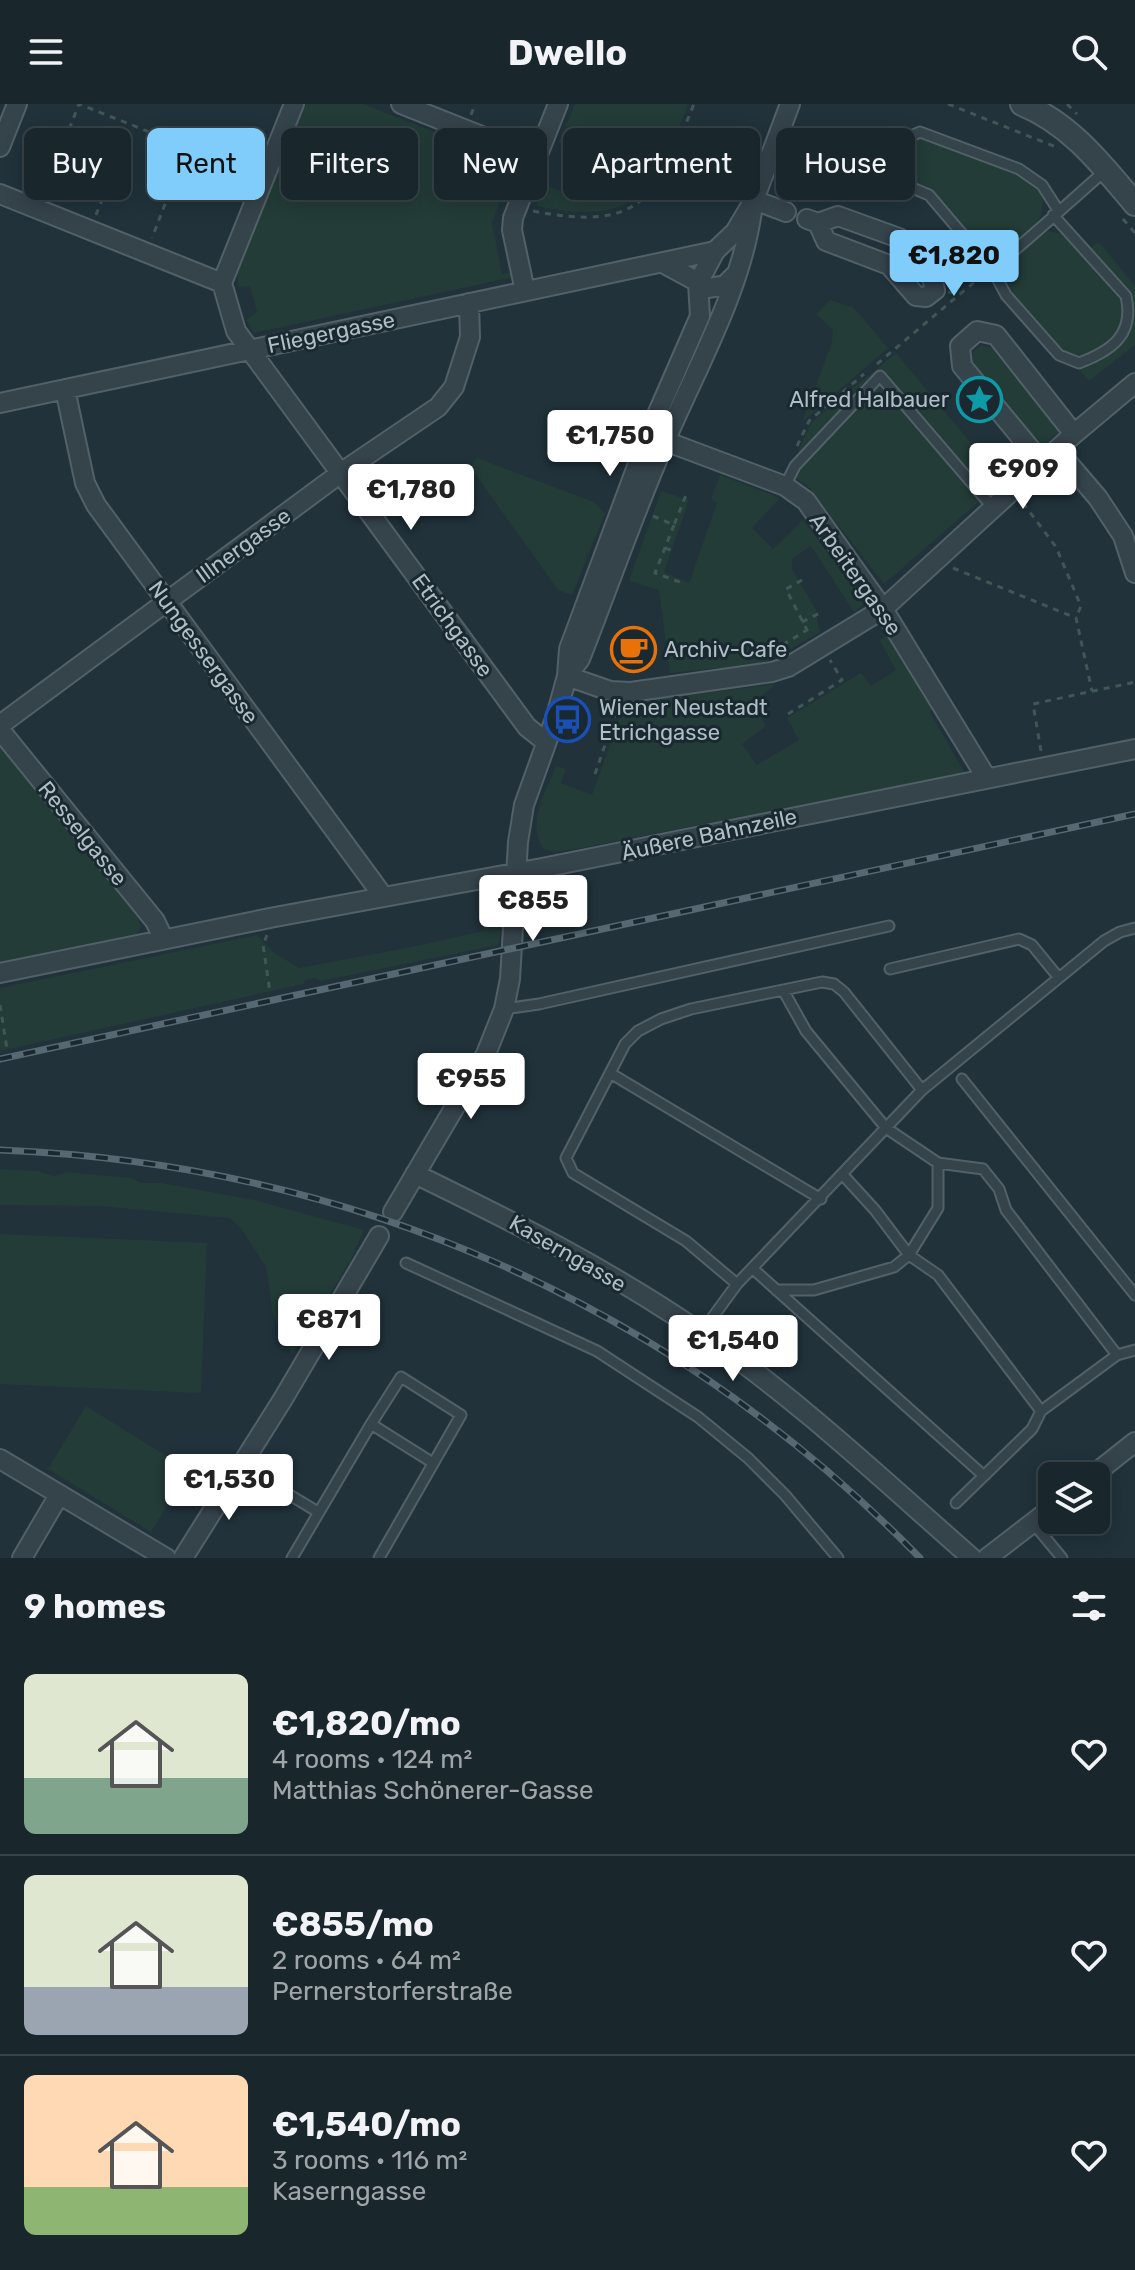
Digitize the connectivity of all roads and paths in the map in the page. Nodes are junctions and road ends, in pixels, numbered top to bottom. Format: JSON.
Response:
{"nodes":[{"id":1,"x":17,"y":104,"type":"edge"},
{"id":2,"x":79,"y":104,"type":"edge"},
{"id":3,"x":294,"y":104,"type":"edge"},
{"id":4,"x":401,"y":104,"type":"edge"},
{"id":5,"x":558,"y":104,"type":"edge"},
{"id":6,"x":694,"y":104,"type":"edge"},
{"id":7,"x":790,"y":104,"type":"edge"},
{"id":8,"x":948,"y":104,"type":"edge"},
{"id":9,"x":1022,"y":104,"type":"edge"},
{"id":10,"x":131,"y":125,"type":"junction"},
{"id":11,"x":461,"y":128,"type":"edge"},
{"id":12,"x":547,"y":132,"type":"edge"},
{"id":13,"x":0,"y":147,"type":"edge"},
{"id":14,"x":1064,"y":150,"type":"dead end"},
{"id":15,"x":1106,"y":170,"type":"junction"},
{"id":16,"x":760,"y":184,"type":"edge"},
{"id":17,"x":0,"y":194,"type":"edge"},
{"id":18,"x":520,"y":200,"type":"edge"},
{"id":19,"x":754,"y":200,"type":"junction"},
{"id":20,"x":517,"y":208,"type":"junction"},
{"id":21,"x":1126,"y":208,"type":"edge"},
{"id":22,"x":38,"y":209,"type":"junction"},
{"id":23,"x":786,"y":212,"type":"dead end"},
{"id":24,"x":1056,"y":213,"type":"junction"},
{"id":25,"x":90,"y":230,"type":"junction"},
{"id":26,"x":1135,"y":233,"type":"edge"},
{"id":27,"x":715,"y":251,"type":"junction"},
{"id":28,"x":146,"y":252,"type":"junction"},
{"id":29,"x":663,"y":263,"type":"junction"},
{"id":30,"x":992,"y":269,"type":"junction"},
{"id":31,"x":737,"y":273,"type":"junction"},
{"id":32,"x":222,"y":283,"type":"junction"},
{"id":33,"x":698,"y":283,"type":"junction"},
{"id":34,"x":935,"y":290,"type":"junction"},
{"id":35,"x":525,"y":291,"type":"junction"},
{"id":36,"x":960,"y":294,"type":"junction"},
{"id":37,"x":469,"y":303,"type":"junction"},
{"id":38,"x":248,"y":350,"type":"junction"},
{"id":39,"x":877,"y":371,"type":"junction"},
{"id":40,"x":1135,"y":383,"type":"edge"},
{"id":41,"x":65,"y":389,"type":"junction"},
{"id":42,"x":0,"y":403,"type":"edge"},
{"id":43,"x":1074,"y":434,"type":"junction"},
{"id":44,"x":665,"y":441,"type":"junction"},
{"id":45,"x":1057,"y":450,"type":"junction"},
{"id":46,"x":1043,"y":464,"type":"junction"},
{"id":47,"x":795,"y":466,"type":"junction"},
{"id":48,"x":342,"y":472,"type":"junction"},
{"id":49,"x":785,"y":486,"type":"junction"},
{"id":50,"x":1014,"y":491,"type":"junction"},
{"id":51,"x":686,"y":495,"type":"dead end"},
{"id":52,"x":994,"y":509,"type":"junction"},
{"id":53,"x":638,"y":510,"type":"junction"},
{"id":54,"x":680,"y":510,"type":"junction"},
{"id":55,"x":687,"y":513,"type":"dead end"},
{"id":56,"x":674,"y":525,"type":"junction"},
{"id":57,"x":1129,"y":531,"type":"edge"},
{"id":58,"x":665,"y":548,"type":"junction"},
{"id":59,"x":673,"y":551,"type":"dead end"},
{"id":60,"x":937,"y":561,"type":"junction"},
{"id":61,"x":1135,"y":573,"type":"edge"},
{"id":62,"x":802,"y":580,"type":"dead end"},
{"id":63,"x":685,"y":584,"type":"dead end"},
{"id":64,"x":167,"y":601,"type":"junction"},
{"id":65,"x":883,"y":609,"type":"junction"},
{"id":66,"x":822,"y":612,"type":"dead end"},
{"id":67,"x":1076,"y":618,"type":"junction"},
{"id":68,"x":802,"y":622,"type":"junction"},
{"id":69,"x":820,"y":648,"type":"junction"},
{"id":70,"x":567,"y":676,"type":"junction"},
{"id":71,"x":1135,"y":682,"type":"edge"},
{"id":72,"x":1092,"y":691,"type":"junction"},
{"id":73,"x":623,"y":692,"type":"junction"},
{"id":74,"x":788,"y":714,"type":"dead end"},
{"id":75,"x":0,"y":727,"type":"edge"},
{"id":76,"x":546,"y":742,"type":"junction"},
{"id":77,"x":1135,"y":749,"type":"edge"},
{"id":78,"x":1042,"y":758,"type":"dead end"},
{"id":79,"x":595,"y":774,"type":"dead end"},
{"id":80,"x":986,"y":777,"type":"junction"},
{"id":81,"x":516,"y":872,"type":"junction"},
{"id":82,"x":383,"y":896,"type":"junction"},
{"id":83,"x":275,"y":917,"type":"junction"},
{"id":84,"x":889,"y":926,"type":"dead end"},
{"id":85,"x":1135,"y":928,"type":"edge"},
{"id":86,"x":163,"y":938,"type":"junction"},
{"id":87,"x":890,"y":969,"type":"dead end"},
{"id":88,"x":0,"y":973,"type":"edge"},
{"id":89,"x":1059,"y":978,"type":"junction"},
{"id":90,"x":783,"y":990,"type":"junction"},
{"id":91,"x":270,"y":992,"type":"dead end"},
{"id":92,"x":0,"y":1005,"type":"edge"},
{"id":93,"x":504,"y":1009,"type":"junction"},
{"id":94,"x":7,"y":1049,"type":"dead end"},
{"id":95,"x":610,"y":1073,"type":"junction"},
{"id":96,"x":962,"y":1079,"type":"dead end"},
{"id":97,"x":922,"y":1090,"type":"junction"},
{"id":98,"x":886,"y":1128,"type":"junction"},
{"id":99,"x":938,"y":1163,"type":"junction"},
{"id":100,"x":415,"y":1174,"type":"junction"},
{"id":101,"x":843,"y":1175,"type":"junction"},
{"id":102,"x":821,"y":1199,"type":"junction"},
{"id":103,"x":393,"y":1212,"type":"dead end"},
{"id":104,"x":379,"y":1236,"type":"dead end"},
{"id":105,"x":909,"y":1255,"type":"junction"},
{"id":106,"x":406,"y":1263,"type":"dead end"},
{"id":107,"x":752,"y":1268,"type":"junction"},
{"id":108,"x":737,"y":1284,"type":"junction"},
{"id":109,"x":776,"y":1290,"type":"junction"},
{"id":110,"x":1135,"y":1295,"type":"edge"},
{"id":111,"x":701,"y":1333,"type":"junction"},
{"id":112,"x":1135,"y":1350,"type":"edge"},
{"id":113,"x":1117,"y":1355,"type":"junction"},
{"id":114,"x":1041,"y":1411,"type":"junction"},
{"id":115,"x":371,"y":1424,"type":"junction"},
{"id":116,"x":1135,"y":1442,"type":"edge"},
{"id":117,"x":0,"y":1459,"type":"edge"},
{"id":118,"x":1110,"y":1462,"type":"edge"},
{"id":119,"x":433,"y":1463,"type":"junction"},
{"id":120,"x":240,"y":1465,"type":"junction"},
{"id":121,"x":983,"y":1475,"type":"junction"},
{"id":122,"x":59,"y":1495,"type":"junction"},
{"id":123,"x":956,"y":1503,"type":"dead end"},
{"id":124,"x":318,"y":1512,"type":"junction"},
{"id":125,"x":1038,"y":1519,"type":"edge"},
{"id":126,"x":1033,"y":1523,"type":"junction"},
{"id":127,"x":22,"y":1558,"type":"edge"},
{"id":128,"x":166,"y":1558,"type":"edge"},
{"id":129,"x":183,"y":1558,"type":"edge"},
{"id":130,"x":292,"y":1558,"type":"edge"},
{"id":131,"x":379,"y":1558,"type":"edge"},
{"id":132,"x":838,"y":1558,"type":"edge"},
{"id":133,"x":972,"y":1558,"type":"edge"},
{"id":134,"x":987,"y":1558,"type":"edge"},
{"id":135,"x":1062,"y":1558,"type":"edge"}],
"edges":[{"from":1,"to":13,"type":"street"},
{"from":2,"to":10,"type":"path"},
{"from":2,"to":22,"type":"path"},
{"from":3,"to":32,"type":"street"},
{"from":4,"to":11,"type":"street"},
{"from":5,"to":12,"type":"street"},
{"from":6,"to":20,"type":"path"},
{"from":7,"to":16,"type":"street"},
{"from":8,"to":14,"type":"path"},
{"from":9,"to":15,"type":"street"},
{"from":10,"to":25,"type":"path"},
{"from":10,"to":28,"type":"path"},
{"from":15,"to":21,"type":"street"},
{"from":15,"to":24,"type":"lane"},
{"from":17,"to":22,"type":"street"},
{"from":18,"to":20,"type":"street"},
{"from":19,"to":23,"type":"street"},
{"from":19,"to":27,"type":"street"},
{"from":19,"to":31,"type":"street"},
{"from":20,"to":35,"type":"street"},
{"from":21,"to":26,"type":"path"},
{"from":22,"to":25,"type":"street"},
{"from":24,"to":30,"type":"lane"},
{"from":24,"to":30,"type":"lane"},
{"from":24,"to":30,"type":"lane"},
{"from":25,"to":28,"type":"street"},
{"from":27,"to":29,"type":"street","name":"Fliegergasse"},
{"from":27,"to":31,"type":"street"},
{"from":27,"to":33,"type":"street"},
{"from":28,"to":32,"type":"street"},
{"from":29,"to":33,"type":"street"},
{"from":29,"to":35,"type":"street","name":"Fliegergasse"},
{"from":30,"to":36,"type":"path"},
{"from":31,"to":33,"type":"street"},
{"from":31,"to":44,"type":"street"},
{"from":32,"to":38,"type":"street","name":"Etrichgasse"},
{"from":33,"to":70,"type":"street"},
{"from":34,"to":34,"type":"street"},
{"from":34,"to":36,"type":"path"},
{"from":35,"to":37,"type":"street","name":"Fliegergasse"},
{"from":36,"to":39,"type":"path"},
{"from":37,"to":38,"type":"street","name":"Fliegergasse"},
{"from":37,"to":48,"type":"street","name":"Illnergasse"},
{"from":38,"to":41,"type":"street","name":"Fliegergasse"},
{"from":38,"to":48,"type":"street","name":"Etrichgasse"},
{"from":39,"to":47,"type":"lane"},
{"from":39,"to":47,"type":"path"},
{"from":39,"to":52,"type":"lane"},
{"from":40,"to":43,"type":"street"},
{"from":41,"to":42,"type":"street","name":"Fliegergasse"},
{"from":41,"to":64,"type":"street","name":"Nungessergasse"},
{"from":43,"to":45,"type":"street"},
{"from":43,"to":46,"type":"street"},
{"from":44,"to":49,"type":"street","name":"Arbeitergasse"},
{"from":44,"to":53,"type":"street"},
{"from":45,"to":46,"type":"street"},
{"from":45,"to":57,"type":"street"},
{"from":46,"to":50,"type":"street"},
{"from":47,"to":49,"type":"lane"},
{"from":48,"to":64,"type":"street","name":"Illnergasse"},
{"from":48,"to":76,"type":"street","name":"Etrichgasse"},
{"from":49,"to":65,"type":"street","name":"Arbeitergasse"},
{"from":50,"to":52,"type":"street"},
{"from":50,"to":67,"type":"path"},
{"from":51,"to":54,"type":"path"},
{"from":52,"to":60,"type":"street"},
{"from":53,"to":56,"type":"path"},
{"from":53,"to":70,"type":"street"},
{"from":54,"to":55,"type":"path"},
{"from":54,"to":56,"type":"path"},
{"from":56,"to":58,"type":"path"},
{"from":57,"to":61,"type":"street"},
{"from":58,"to":59,"type":"path"},
{"from":58,"to":63,"type":"path"},
{"from":60,"to":65,"type":"street"},
{"from":60,"to":67,"type":"path"},
{"from":62,"to":68,"type":"path"},
{"from":64,"to":75,"type":"street","name":"Illnergasse"},
{"from":64,"to":82,"type":"street","name":"Nungessergasse"},
{"from":65,"to":69,"type":"street"},
{"from":65,"to":80,"type":"street","name":"Arbeitergasse"},
{"from":66,"to":68,"type":"path"},
{"from":67,"to":72,"type":"path"},
{"from":68,"to":69,"type":"path"},
{"from":69,"to":73,"type":"street"},
{"from":69,"to":74,"type":"path"},
{"from":70,"to":73,"type":"street"},
{"from":70,"to":76,"type":"street"},
{"from":71,"to":72,"type":"path"},
{"from":72,"to":78,"type":"path"},
{"from":73,"to":79,"type":"path"},
{"from":75,"to":86,"type":"street","name":"Resselgasse"},
{"from":76,"to":81,"type":"street"},
{"from":77,"to":80,"type":"street","name":"Äußere Bahnzeile"},
{"from":80,"to":81,"type":"street","name":"Äußere Bahnzeile"},
{"from":81,"to":82,"type":"street","name":"Äußere Bahnzeile"},
{"from":81,"to":93,"type":"street"},
{"from":82,"to":83,"type":"street","name":"Äußere Bahnzeile"},
{"from":83,"to":86,"type":"street","name":"Äußere Bahnzeile"},
{"from":83,"to":91,"type":"path"},
{"from":84,"to":93,"type":"lane"},
{"from":85,"to":89,"type":"lane"},
{"from":86,"to":88,"type":"street","name":"Äußere Bahnzeile"},
{"from":87,"to":89,"type":"lane"},
{"from":89,"to":97,"type":"lane"},
{"from":90,"to":95,"type":"lane"},
{"from":90,"to":97,"type":"lane"},
{"from":90,"to":98,"type":"lane"},
{"from":92,"to":94,"type":"path"},
{"from":93,"to":100,"type":"street"},
{"from":95,"to":102,"type":"lane"},
{"from":95,"to":108,"type":"lane"},
{"from":96,"to":110,"type":"lane"},
{"from":97,"to":98,"type":"lane"},
{"from":98,"to":99,"type":"lane"},
{"from":98,"to":101,"type":"lane"},
{"from":99,"to":105,"type":"lane"},
{"from":99,"to":113,"type":"lane"},
{"from":100,"to":103,"type":"street"},
{"from":100,"to":111,"type":"street","name":"Kaserngasse"},
{"from":101,"to":102,"type":"lane"},
{"from":101,"to":105,"type":"lane"},
{"from":102,"to":107,"type":"lane"},
{"from":104,"to":120,"type":"street"},
{"from":105,"to":109,"type":"lane"},
{"from":105,"to":114,"type":"lane"},
{"from":106,"to":132,"type":"lane"},
{"from":107,"to":108,"type":"lane"},
{"from":107,"to":109,"type":"lane"},
{"from":108,"to":111,"type":"lane"},
{"from":109,"to":121,"type":"lane"},
{"from":111,"to":133,"type":"street","name":"Kaserngasse"},
{"from":112,"to":113,"type":"lane"},
{"from":113,"to":114,"type":"lane"},
{"from":114,"to":121,"type":"lane"},
{"from":115,"to":119,"type":"lane"},
{"from":115,"to":119,"type":"lane"},
{"from":115,"to":124,"type":"lane"},
{"from":116,"to":118,"type":"street"},
{"from":117,"to":122,"type":"street"},
{"from":119,"to":131,"type":"lane"},
{"from":120,"to":124,"type":"lane"},
{"from":120,"to":129,"type":"street"},
{"from":121,"to":123,"type":"lane"},
{"from":122,"to":127,"type":"street"},
{"from":122,"to":128,"type":"street"},
{"from":124,"to":130,"type":"lane"},
{"from":125,"to":126,"type":"street"},
{"from":126,"to":134,"type":"street"},
{"from":126,"to":135,"type":"lane"}]}
